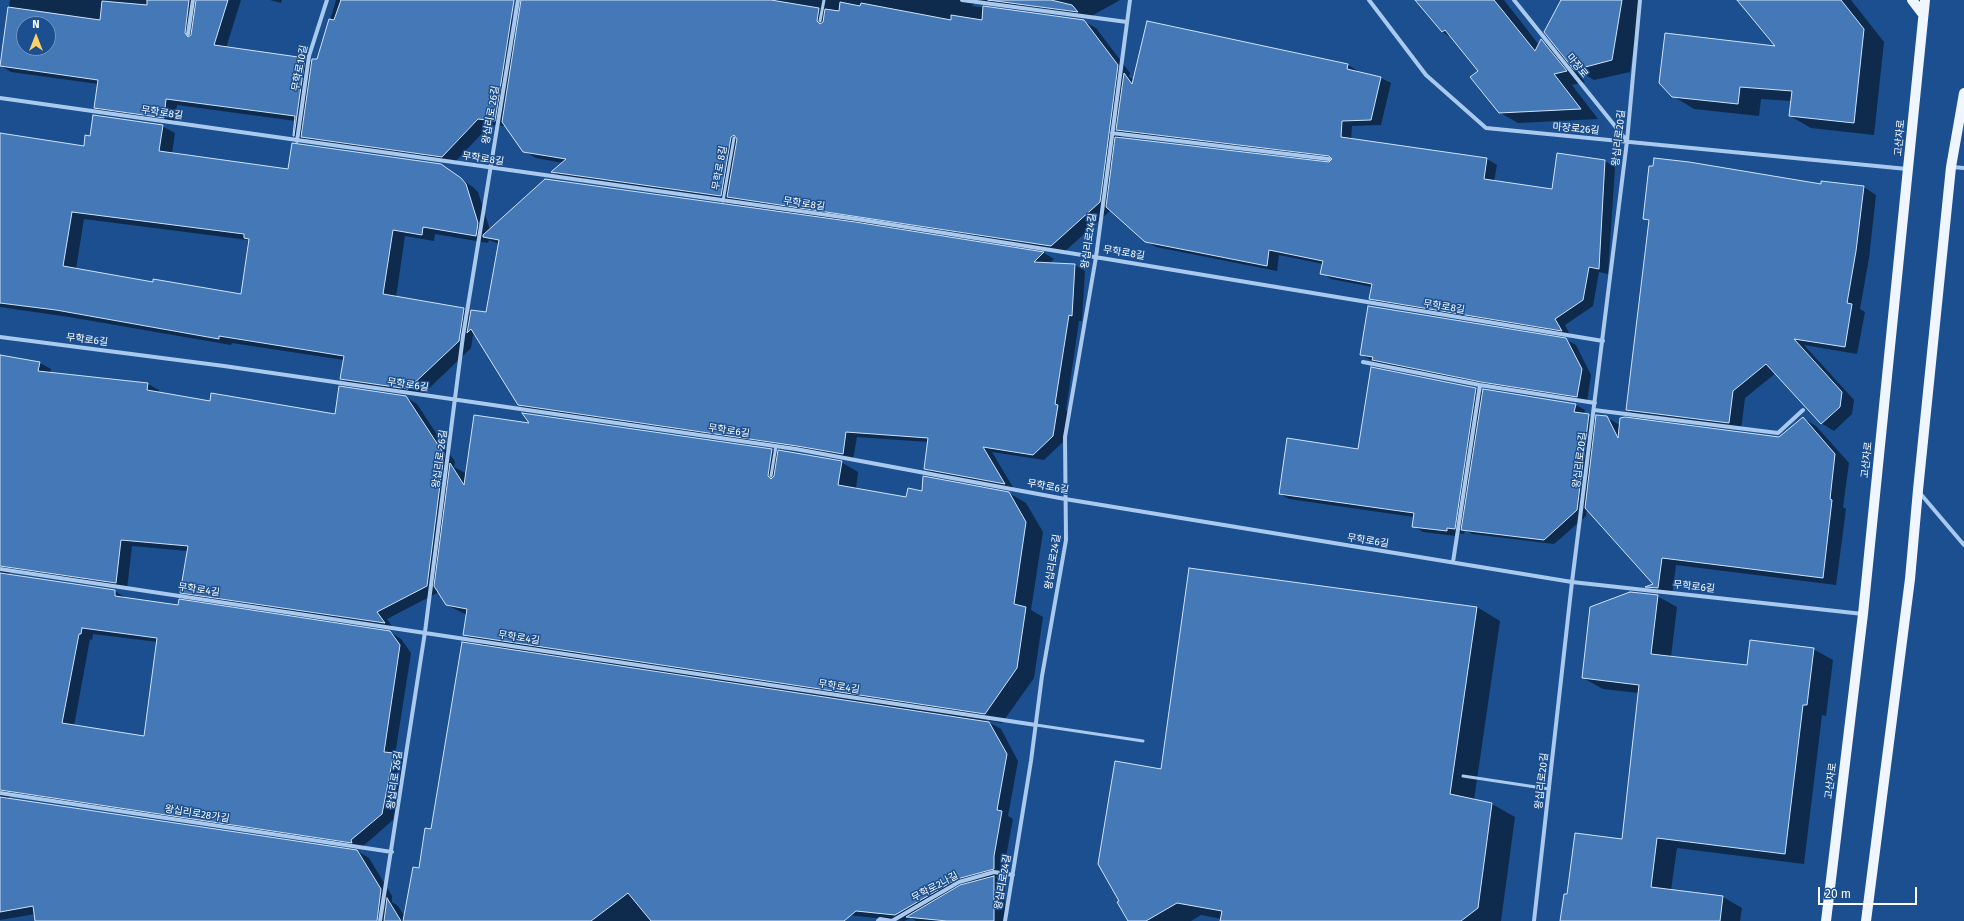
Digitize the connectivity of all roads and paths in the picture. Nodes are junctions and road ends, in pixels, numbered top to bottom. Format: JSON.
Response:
{"nodes":[{"id":1,"x":193,"y":0,"type":"edge"},
{"id":2,"x":327,"y":0,"type":"edge"},
{"id":3,"x":518,"y":0,"type":"edge"},
{"id":4,"x":824,"y":0,"type":"edge"},
{"id":5,"x":962,"y":0,"type":"edge"},
{"id":6,"x":1130,"y":0,"type":"edge"},
{"id":7,"x":1369,"y":0,"type":"edge"},
{"id":8,"x":1514,"y":0,"type":"edge"},
{"id":9,"x":1640,"y":0,"type":"edge"},
{"id":10,"x":1912,"y":0,"type":"edge"},
{"id":11,"x":1925,"y":0,"type":"edge"},
{"id":12,"x":987,"y":2,"type":"edge"},
{"id":13,"x":1922,"y":13,"type":"junction"},
{"id":14,"x":820,"y":21,"type":"dead end"},
{"id":15,"x":1127,"y":22,"type":"junction"},
{"id":16,"x":188,"y":34,"type":"dead end"},
{"id":17,"x":1964,"y":93,"type":"edge"},
{"id":18,"x":0,"y":98,"type":"edge"},
{"id":19,"x":1112,"y":133,"type":"junction"},
{"id":20,"x":734,"y":138,"type":"dead end"},
{"id":21,"x":296,"y":141,"type":"junction"},
{"id":22,"x":1627,"y":141,"type":"junction"},
{"id":23,"x":1329,"y":160,"type":"dead end"},
{"id":24,"x":1951,"y":167,"type":"junction"},
{"id":25,"x":490,"y":168,"type":"junction"},
{"id":26,"x":1964,"y":168,"type":"edge"},
{"id":27,"x":1909,"y":169,"type":"junction"},
{"id":28,"x":722,"y":201,"type":"junction"},
{"id":29,"x":1096,"y":257,"type":"junction"},
{"id":30,"x":0,"y":337,"type":"edge"},
{"id":31,"x":1603,"y":341,"type":"junction"},
{"id":32,"x":1363,"y":362,"type":"dead end"},
{"id":33,"x":1480,"y":385,"type":"junction"},
{"id":34,"x":456,"y":400,"type":"junction"},
{"id":35,"x":1595,"y":403,"type":"junction"},
{"id":36,"x":1594,"y":410,"type":"junction"},
{"id":37,"x":1803,"y":410,"type":"dead end"},
{"id":38,"x":776,"y":446,"type":"junction"},
{"id":39,"x":771,"y":476,"type":"dead end"},
{"id":40,"x":1918,"y":490,"type":"junction"},
{"id":41,"x":1065,"y":499,"type":"junction"},
{"id":42,"x":1964,"y":545,"type":"edge"},
{"id":43,"x":1452,"y":562,"type":"junction"},
{"id":44,"x":0,"y":569,"type":"edge"},
{"id":45,"x":1572,"y":582,"type":"junction"},
{"id":46,"x":1863,"y":614,"type":"junction"},
{"id":47,"x":425,"y":632,"type":"junction"},
{"id":48,"x":1036,"y":725,"type":"junction"},
{"id":49,"x":1143,"y":741,"type":"dead end"},
{"id":50,"x":1463,"y":776,"type":"dead end"},
{"id":51,"x":1549,"y":790,"type":"junction"},
{"id":52,"x":0,"y":793,"type":"edge"},
{"id":53,"x":392,"y":852,"type":"junction"},
{"id":54,"x":1013,"y":875,"type":"junction"},
{"id":55,"x":380,"y":921,"type":"edge"},
{"id":56,"x":878,"y":921,"type":"edge"},
{"id":57,"x":892,"y":921,"type":"edge"},
{"id":58,"x":1005,"y":921,"type":"edge"},
{"id":59,"x":1534,"y":921,"type":"edge"},
{"id":60,"x":1826,"y":921,"type":"edge"},
{"id":61,"x":1866,"y":921,"type":"edge"}],
"edges":[{"from":1,"to":16,"type":"street"},
{"from":2,"to":21,"type":"street","name":"무학로10길"},
{"from":3,"to":25,"type":"street","name":"왕십리로 26길"},
{"from":4,"to":14,"type":"lane"},
{"from":5,"to":12,"type":"street"},
{"from":6,"to":15,"type":"street","name":"왕십리로24길"},
{"from":7,"to":22,"type":"street","name":"마장로26길"},
{"from":8,"to":22,"type":"street","name":"마장로"},
{"from":9,"to":22,"type":"street","name":"왕십리로20길"},
{"from":10,"to":13,"type":"main road"},
{"from":11,"to":13,"type":"main road","name":"고산자로"},
{"from":12,"to":15,"type":"street"},
{"from":13,"to":27,"type":"main road","name":"고산자로"},
{"from":15,"to":19,"type":"street","name":"왕십리로24길"},
{"from":17,"to":24,"type":"main road"},
{"from":18,"to":21,"type":"street","name":"무학로8길"},
{"from":19,"to":23,"type":"street"},
{"from":19,"to":29,"type":"street","name":"왕십리로24길"},
{"from":20,"to":28,"type":"lane","name":"무학로 8길"},
{"from":21,"to":25,"type":"street","name":"무학로8길"},
{"from":22,"to":27,"type":"street","name":"마장로26길"},
{"from":22,"to":31,"type":"street","name":"왕십리로20길"},
{"from":24,"to":26,"type":"street"},
{"from":24,"to":40,"type":"main road"},
{"from":25,"to":28,"type":"street","name":"무학로8길"},
{"from":25,"to":34,"type":"street","name":"왕십리로 26길"},
{"from":27,"to":46,"type":"main road","name":"고산자로"},
{"from":28,"to":29,"type":"street","name":"무학로8길"},
{"from":29,"to":31,"type":"street","name":"무학로8길"},
{"from":29,"to":41,"type":"street","name":"왕십리로24길"},
{"from":30,"to":34,"type":"street","name":"무학로6길"},
{"from":31,"to":35,"type":"street","name":"왕십리로20길"},
{"from":32,"to":33,"type":"street"},
{"from":33,"to":35,"type":"street"},
{"from":33,"to":43,"type":"street"},
{"from":34,"to":38,"type":"street","name":"무학로6길"},
{"from":34,"to":47,"type":"street","name":"왕십리로 26길"},
{"from":35,"to":36,"type":"street","name":"왕십리로20길"},
{"from":36,"to":37,"type":"street"},
{"from":36,"to":45,"type":"street","name":"왕십리로20길"},
{"from":38,"to":39,"type":"lane"},
{"from":38,"to":41,"type":"street","name":"무학로6길"},
{"from":40,"to":42,"type":"street"},
{"from":40,"to":61,"type":"main road"},
{"from":41,"to":43,"type":"street","name":"무학로6길"},
{"from":41,"to":48,"type":"street","name":"왕십리로24길"},
{"from":43,"to":45,"type":"street","name":"무학로6길"},
{"from":44,"to":47,"type":"street","name":"무학로4길"},
{"from":45,"to":46,"type":"street","name":"무학로6길"},
{"from":45,"to":51,"type":"street","name":"왕십리로20길"},
{"from":46,"to":60,"type":"main road","name":"고산자로"},
{"from":47,"to":48,"type":"street","name":"무학로4길"},
{"from":47,"to":53,"type":"street","name":"왕십리로 26길"},
{"from":48,"to":49,"type":"lane"},
{"from":48,"to":54,"type":"street","name":"왕십리로24길"},
{"from":50,"to":51,"type":"lane"},
{"from":51,"to":59,"type":"street","name":"왕십리로20길"},
{"from":52,"to":53,"type":"street","name":"왕십리로28가길"},
{"from":53,"to":55,"type":"street","name":"왕십리로 26길"},
{"from":54,"to":57,"type":"street","name":"무학로2나길"},
{"from":54,"to":58,"type":"street","name":"왕십리로24길"},
{"from":56,"to":57,"type":"street","name":"무학로2나길"}]}
